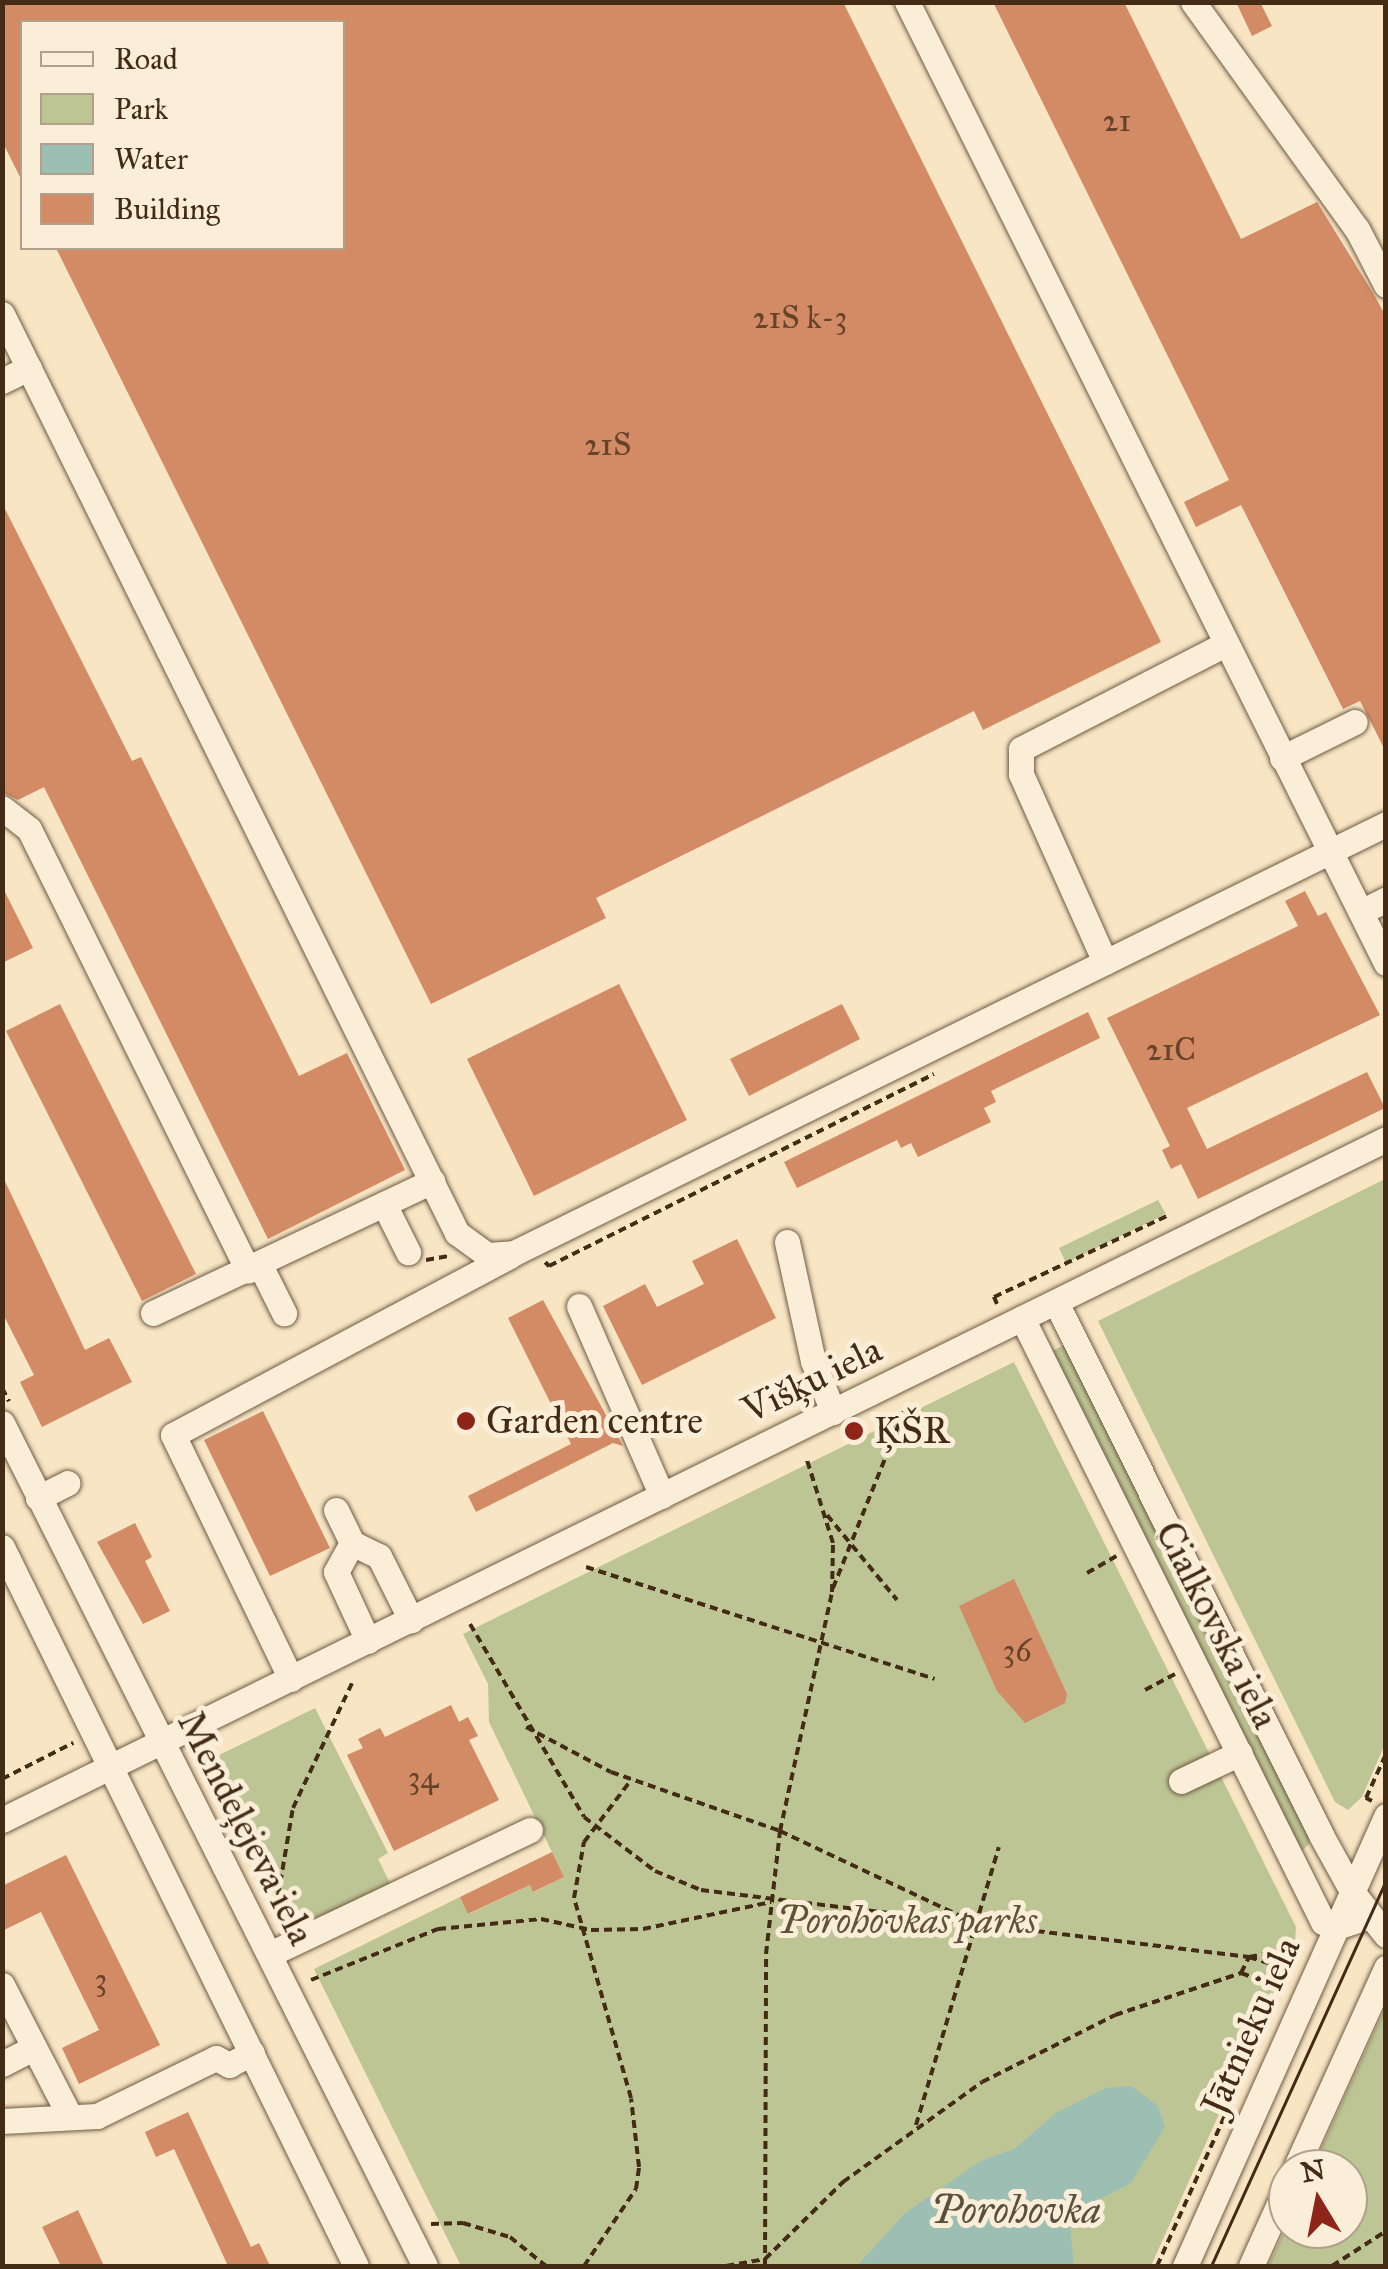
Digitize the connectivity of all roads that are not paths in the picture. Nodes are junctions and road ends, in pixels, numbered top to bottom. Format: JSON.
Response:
{"nodes":[{"id":1,"x":907,"y":2,"type":"edge"},
{"id":2,"x":1193,"y":2,"type":"edge"},
{"id":3,"x":1386,"y":285,"type":"edge"},
{"id":4,"x":2,"y":314,"type":"edge"},
{"id":5,"x":29,"y":368,"type":"junction"},
{"id":6,"x":2,"y":381,"type":"edge"},
{"id":7,"x":1225,"y":644,"type":"junction"},
{"id":8,"x":1356,"y":722,"type":"dead end"},
{"id":9,"x":1282,"y":758,"type":"junction"},
{"id":10,"x":2,"y":808,"type":"edge"},
{"id":11,"x":1386,"y":824,"type":"edge"},
{"id":12,"x":1329,"y":852,"type":"junction"},
{"id":13,"x":1386,"y":899,"type":"edge"},
{"id":14,"x":1361,"y":912,"type":"junction"},
{"id":15,"x":1105,"y":962,"type":"junction"},
{"id":16,"x":1386,"y":963,"type":"edge"},
{"id":17,"x":1386,"y":1139,"type":"edge"},
{"id":18,"x":432,"y":1181,"type":"junction"},
{"id":19,"x":384,"y":1204,"type":"junction"},
{"id":20,"x":787,"y":1242,"type":"dead end"},
{"id":21,"x":412,"y":1247,"type":"road end"},
{"id":22,"x":514,"y":1253,"type":"junction"},
{"id":23,"x":254,"y":1268,"type":"junction"},
{"id":24,"x":1056,"y":1302,"type":"junction"},
{"id":25,"x":579,"y":1306,"type":"dead end"},
{"id":26,"x":284,"y":1312,"type":"dead end"},
{"id":27,"x":153,"y":1314,"type":"dead end"},
{"id":28,"x":1022,"y":1318,"type":"junction"},
{"id":29,"x":833,"y":1412,"type":"junction"},
{"id":30,"x":2,"y":1423,"type":"edge"},
{"id":31,"x":67,"y":1483,"type":"dead end"},
{"id":32,"x":662,"y":1496,"type":"junction"},
{"id":33,"x":38,"y":1498,"type":"junction"},
{"id":34,"x":336,"y":1510,"type":"dead end"},
{"id":35,"x":352,"y":1543,"type":"junction"},
{"id":36,"x":2,"y":1547,"type":"edge"},
{"id":37,"x":411,"y":1620,"type":"junction"},
{"id":38,"x":368,"y":1641,"type":"junction"},
{"id":39,"x":291,"y":1679,"type":"junction"},
{"id":40,"x":164,"y":1740,"type":"junction"},
{"id":41,"x":1240,"y":1753,"type":"junction"},
{"id":42,"x":106,"y":1768,"type":"junction"},
{"id":43,"x":1181,"y":1782,"type":"dead end"},
{"id":44,"x":1386,"y":1816,"type":"edge"},
{"id":45,"x":2,"y":1820,"type":"edge"},
{"id":46,"x":530,"y":1830,"type":"dead end"},
{"id":47,"x":1352,"y":1893,"type":"junction"},
{"id":48,"x":1377,"y":1925,"type":"edge"},
{"id":49,"x":1336,"y":1928,"type":"junction"},
{"id":50,"x":270,"y":1954,"type":"junction"},
{"id":51,"x":1386,"y":1968,"type":"edge"},
{"id":52,"x":2,"y":1986,"type":"edge"},
{"id":53,"x":34,"y":2048,"type":"junction"},
{"id":54,"x":252,"y":2053,"type":"junction"},
{"id":55,"x":2,"y":2064,"type":"edge"},
{"id":56,"x":70,"y":2117,"type":"junction"},
{"id":57,"x":2,"y":2121,"type":"edge"},
{"id":58,"x":1303,"y":2149,"type":"edge"},
{"id":59,"x":1268,"y":2228,"type":"edge"},
{"id":60,"x":356,"y":2266,"type":"edge"},
{"id":61,"x":425,"y":2266,"type":"edge"},
{"id":62,"x":1185,"y":2266,"type":"edge"},
{"id":63,"x":1251,"y":2266,"type":"edge"}],
"edges":[{"from":1,"to":7,"type":"street"},
{"from":2,"to":3,"type":"street"},
{"from":4,"to":5,"type":"street"},
{"from":5,"to":6,"type":"street"},
{"from":5,"to":18,"type":"street"},
{"from":7,"to":9,"type":"street"},
{"from":7,"to":15,"type":"street"},
{"from":8,"to":9,"type":"street"},
{"from":9,"to":12,"type":"street"},
{"from":10,"to":23,"type":"street"},
{"from":11,"to":12,"type":"street"},
{"from":12,"to":14,"type":"street"},
{"from":12,"to":15,"type":"street"},
{"from":13,"to":14,"type":"street"},
{"from":14,"to":16,"type":"street"},
{"from":15,"to":22,"type":"street"},
{"from":17,"to":24,"type":"street","name":"Višķu iela"},
{"from":18,"to":19,"type":"street"},
{"from":18,"to":22,"type":"street"},
{"from":19,"to":21,"type":"street"},
{"from":19,"to":23,"type":"street"},
{"from":20,"to":29,"type":"street"},
{"from":22,"to":39,"type":"street"},
{"from":23,"to":26,"type":"street"},
{"from":23,"to":27,"type":"street"},
{"from":24,"to":28,"type":"street","name":"Višķu iela"},
{"from":24,"to":47,"type":"street","name":"Cialkovska iela"},
{"from":25,"to":32,"type":"street"},
{"from":28,"to":29,"type":"street","name":"Višķu iela"},
{"from":28,"to":41,"type":"street","name":"Cialkovska iela"},
{"from":29,"to":32,"type":"street","name":"Višķu iela"},
{"from":30,"to":33,"type":"street","name":"Mendeļejeva iela"},
{"from":31,"to":33,"type":"street"},
{"from":32,"to":37,"type":"street","name":"Višķu iela"},
{"from":33,"to":40,"type":"street","name":"Mendeļejeva iela"},
{"from":34,"to":35,"type":"street"},
{"from":35,"to":37,"type":"street"},
{"from":35,"to":38,"type":"street"},
{"from":36,"to":42,"type":"street"},
{"from":37,"to":38,"type":"street","name":"Višķu iela"},
{"from":38,"to":39,"type":"street","name":"Višķu iela"},
{"from":39,"to":40,"type":"street","name":"Višķu iela"},
{"from":40,"to":42,"type":"street","name":"Višķu iela"},
{"from":40,"to":50,"type":"street","name":"Mendeļejeva iela"},
{"from":41,"to":43,"type":"street"},
{"from":41,"to":49,"type":"street","name":"Cialkovska iela"},
{"from":42,"to":45,"type":"street","name":"Višķu iela"},
{"from":42,"to":54,"type":"street"},
{"from":44,"to":47,"type":"street","name":"Jātnieku iela"},
{"from":46,"to":50,"type":"street"},
{"from":47,"to":48,"type":"street","name":"Cialkovska iela"},
{"from":47,"to":49,"type":"street","name":"Jātnieku iela"},
{"from":48,"to":49,"type":"street","name":"Cialkovska iela"},
{"from":49,"to":62,"type":"street","name":"Jātnieku iela"},
{"from":50,"to":61,"type":"street","name":"Mendeļejeva iela"},
{"from":51,"to":58,"type":"street"},
{"from":52,"to":53,"type":"street"},
{"from":53,"to":55,"type":"street"},
{"from":53,"to":56,"type":"street"},
{"from":54,"to":56,"type":"street"},
{"from":54,"to":60,"type":"street"},
{"from":56,"to":57,"type":"street"},
{"from":59,"to":63,"type":"street"}]}
